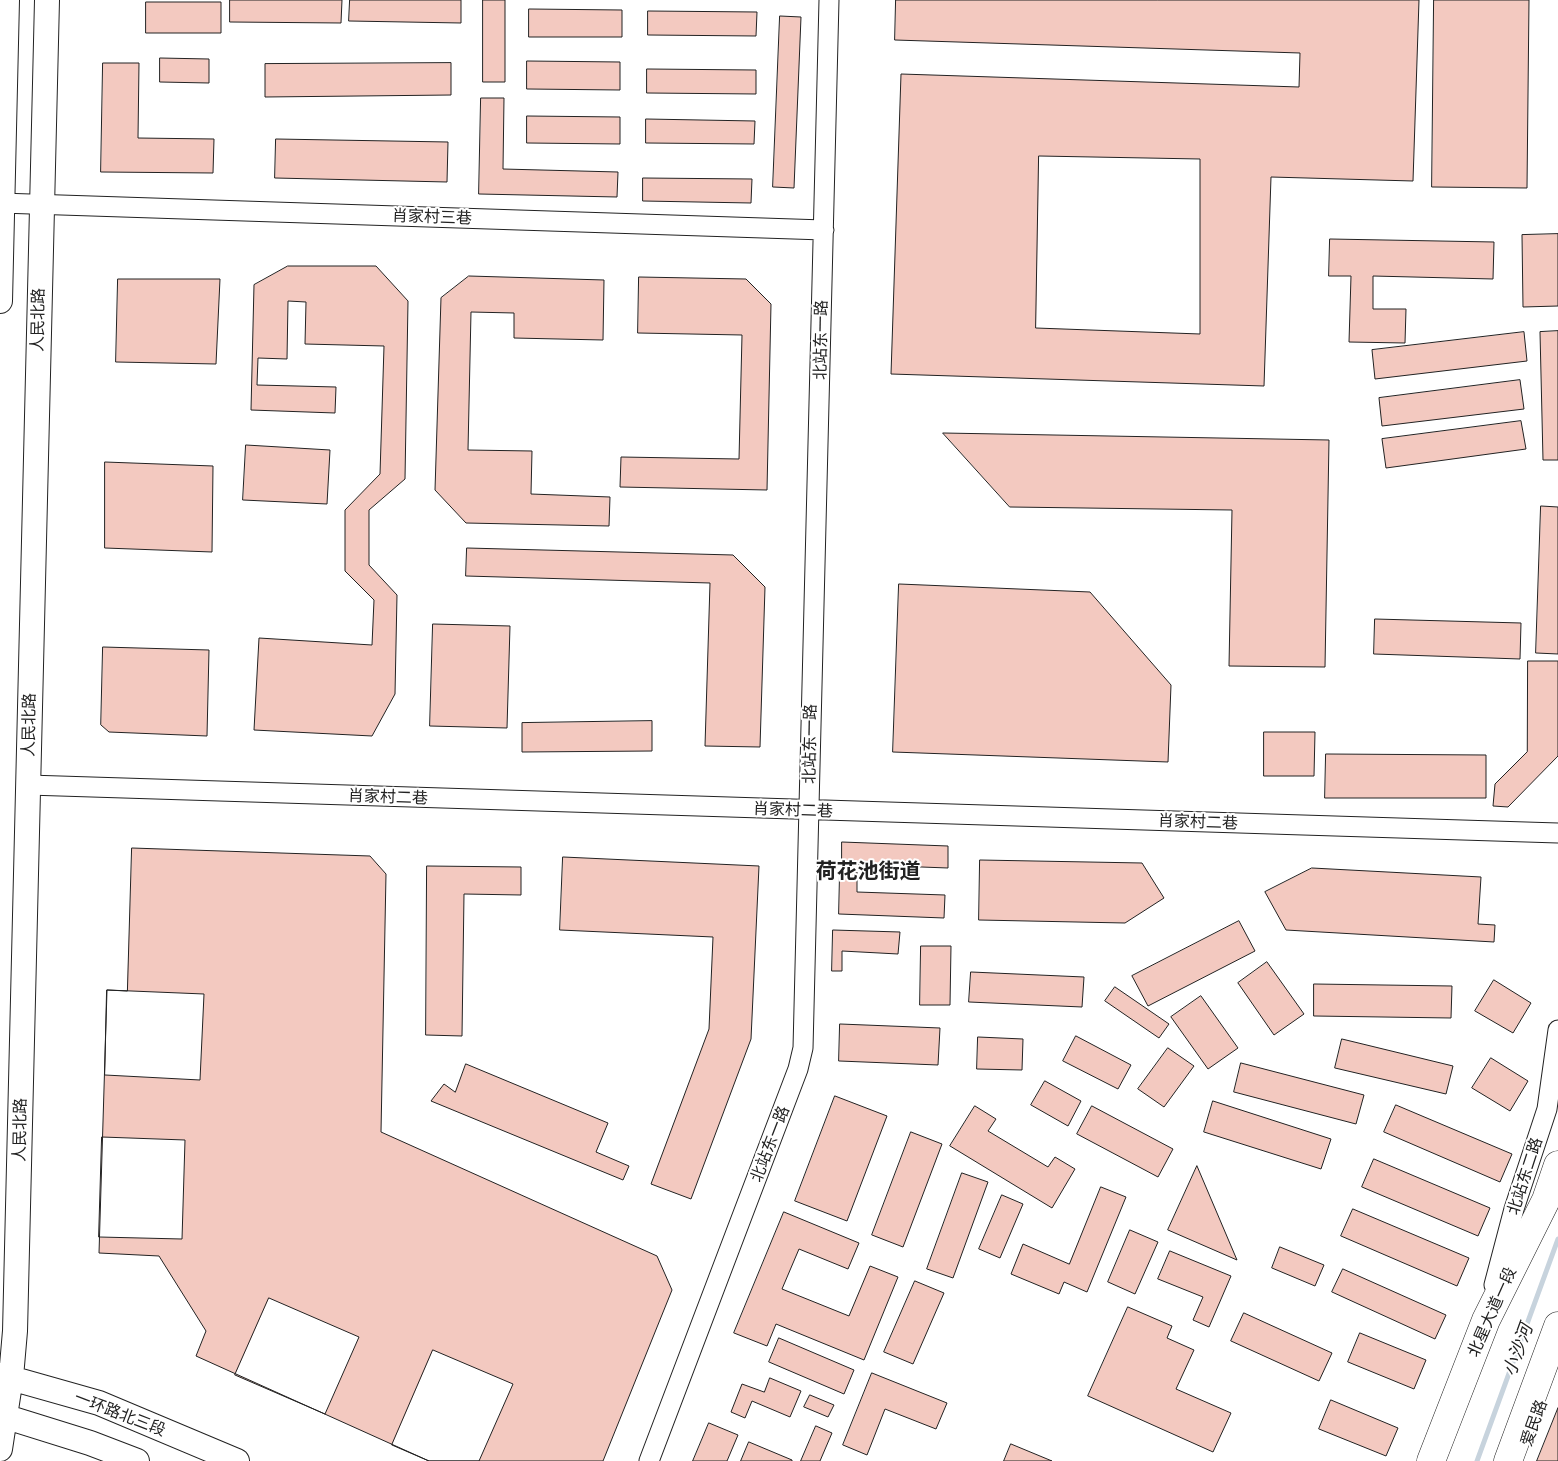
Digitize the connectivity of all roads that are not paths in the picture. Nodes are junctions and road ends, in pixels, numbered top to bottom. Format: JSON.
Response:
{"nodes":[{"id":1,"x":7,"y":0,"type":"edge"},
{"id":2,"x":47,"y":0,"type":"edge"},
{"id":3,"x":829,"y":0,"type":"edge"},
{"id":4,"x":1,"y":203,"type":"edge"},
{"id":5,"x":41,"y":204,"type":"junction"},
{"id":6,"x":824,"y":230,"type":"junction"},
{"id":7,"x":0,"y":301,"type":"edge"},
{"id":8,"x":28,"y":785,"type":"junction"},
{"id":9,"x":808,"y":810,"type":"junction"},
{"id":10,"x":1558,"y":833,"type":"edge"},
{"id":11,"x":1558,"y":1030,"type":"edge"},
{"id":12,"x":1558,"y":1165,"type":"edge"},
{"id":13,"x":1486,"y":1320,"type":"junction"},
{"id":14,"x":1558,"y":1326,"type":"edge"},
{"id":15,"x":1558,"y":1357,"type":"edge"},
{"id":16,"x":6,"y":1376,"type":"edge"},
{"id":17,"x":3,"y":1416,"type":"edge"},
{"id":18,"x":0,"y":1449,"type":"edge"},
{"id":19,"x":137,"y":1461,"type":"edge"},
{"id":20,"x":237,"y":1461,"type":"edge"},
{"id":21,"x":649,"y":1461,"type":"edge"},
{"id":22,"x":1431,"y":1461,"type":"edge"},
{"id":23,"x":1508,"y":1461,"type":"edge"},
{"id":24,"x":1520,"y":1461,"type":"edge"}],
"edges":[{"from":1,"to":4,"type":"main road"},
{"from":2,"to":5,"type":"main road","name":"人民北路"},
{"from":3,"to":6,"type":"street","name":"北站东一路"},
{"from":4,"to":5,"type":"street","name":"肖家村三巷"},
{"from":4,"to":7,"type":"main road"},
{"from":5,"to":6,"type":"street","name":"肖家村三巷"},
{"from":5,"to":8,"type":"main road","name":"人民北路"},
{"from":6,"to":9,"type":"street","name":"北站东一路"},
{"from":8,"to":9,"type":"street","name":"肖家村二巷"},
{"from":8,"to":16,"type":"main road","name":"人民北路"},
{"from":9,"to":10,"type":"street","name":"肖家村二巷"},
{"from":9,"to":21,"type":"street","name":"北站东一路"},
{"from":11,"to":13,"type":"street","name":"北站东二路"},
{"from":12,"to":13,"type":"highway","name":"北星大道一段"},
{"from":13,"to":22,"type":"highway","name":"北星大道一段"},
{"from":14,"to":23,"type":"highway"},
{"from":15,"to":24,"type":"street","name":"爱民路"},
{"from":16,"to":17,"type":"main road","name":"人民北路"},
{"from":16,"to":20,"type":"main road","name":"一环路北三段"},
{"from":17,"to":18,"type":"main road","name":"人民北路"},
{"from":17,"to":19,"type":"main road"}]}
